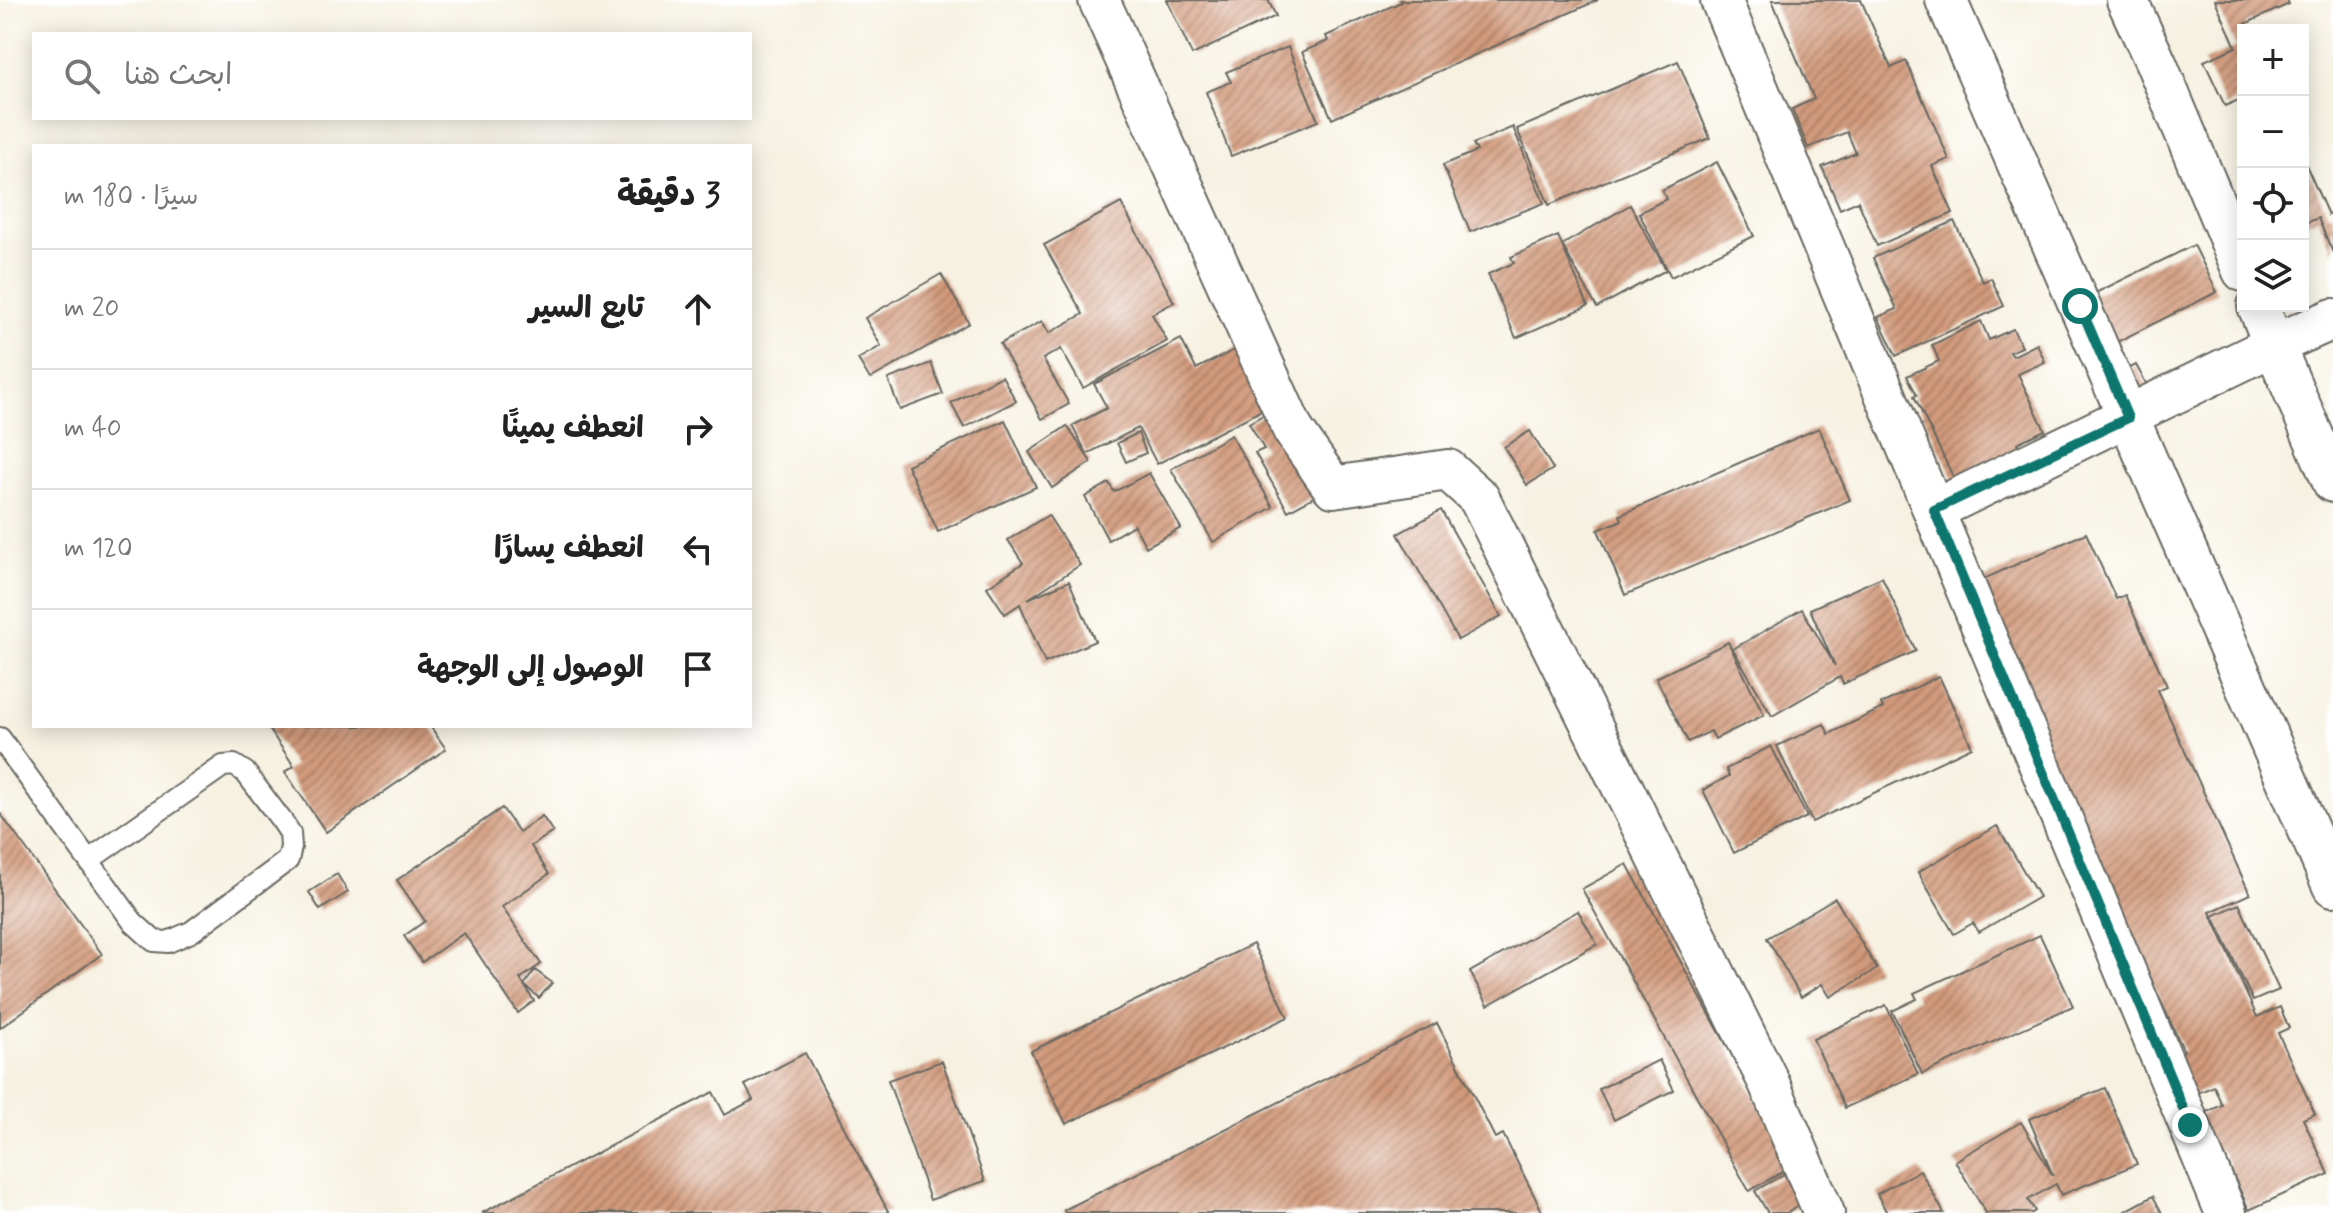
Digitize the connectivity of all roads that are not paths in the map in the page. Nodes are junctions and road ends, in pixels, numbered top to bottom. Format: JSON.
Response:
{"nodes":[{"id":1,"x":1099,"y":0,"type":"edge"},
{"id":2,"x":1721,"y":0,"type":"edge"},
{"id":3,"x":1946,"y":0,"type":"edge"},
{"id":4,"x":2127,"y":0,"type":"edge"},
{"id":5,"x":2237,"y":257,"type":"edge"},
{"id":6,"x":2260,"y":312,"type":"edge"},
{"id":7,"x":2333,"y":319,"type":"edge"},
{"id":8,"x":2274,"y":345,"type":"junction"},
{"id":9,"x":2128,"y":418,"type":"junction"},
{"id":10,"x":2333,"y":482,"type":"edge"},
{"id":11,"x":1934,"y":510,"type":"junction"},
{"id":12,"x":0,"y":738,"type":"edge"},
{"id":13,"x":89,"y":860,"type":"junction"},
{"id":14,"x":2333,"y":886,"type":"edge"},
{"id":15,"x":1824,"y":1213,"type":"edge"},
{"id":16,"x":2226,"y":1213,"type":"edge"}],
"edges":[{"from":1,"to":15,"type":"street"},
{"from":2,"to":11,"type":"street"},
{"from":3,"to":9,"type":"street"},
{"from":4,"to":5,"type":"street"},
{"from":6,"to":8,"type":"street"},
{"from":7,"to":8,"type":"street"},
{"from":8,"to":9,"type":"street"},
{"from":8,"to":10,"type":"street"},
{"from":9,"to":11,"type":"street"},
{"from":9,"to":14,"type":"street"},
{"from":11,"to":16,"type":"street"},
{"from":12,"to":13,"type":"lane"},
{"from":13,"to":13,"type":"lane"}]}
